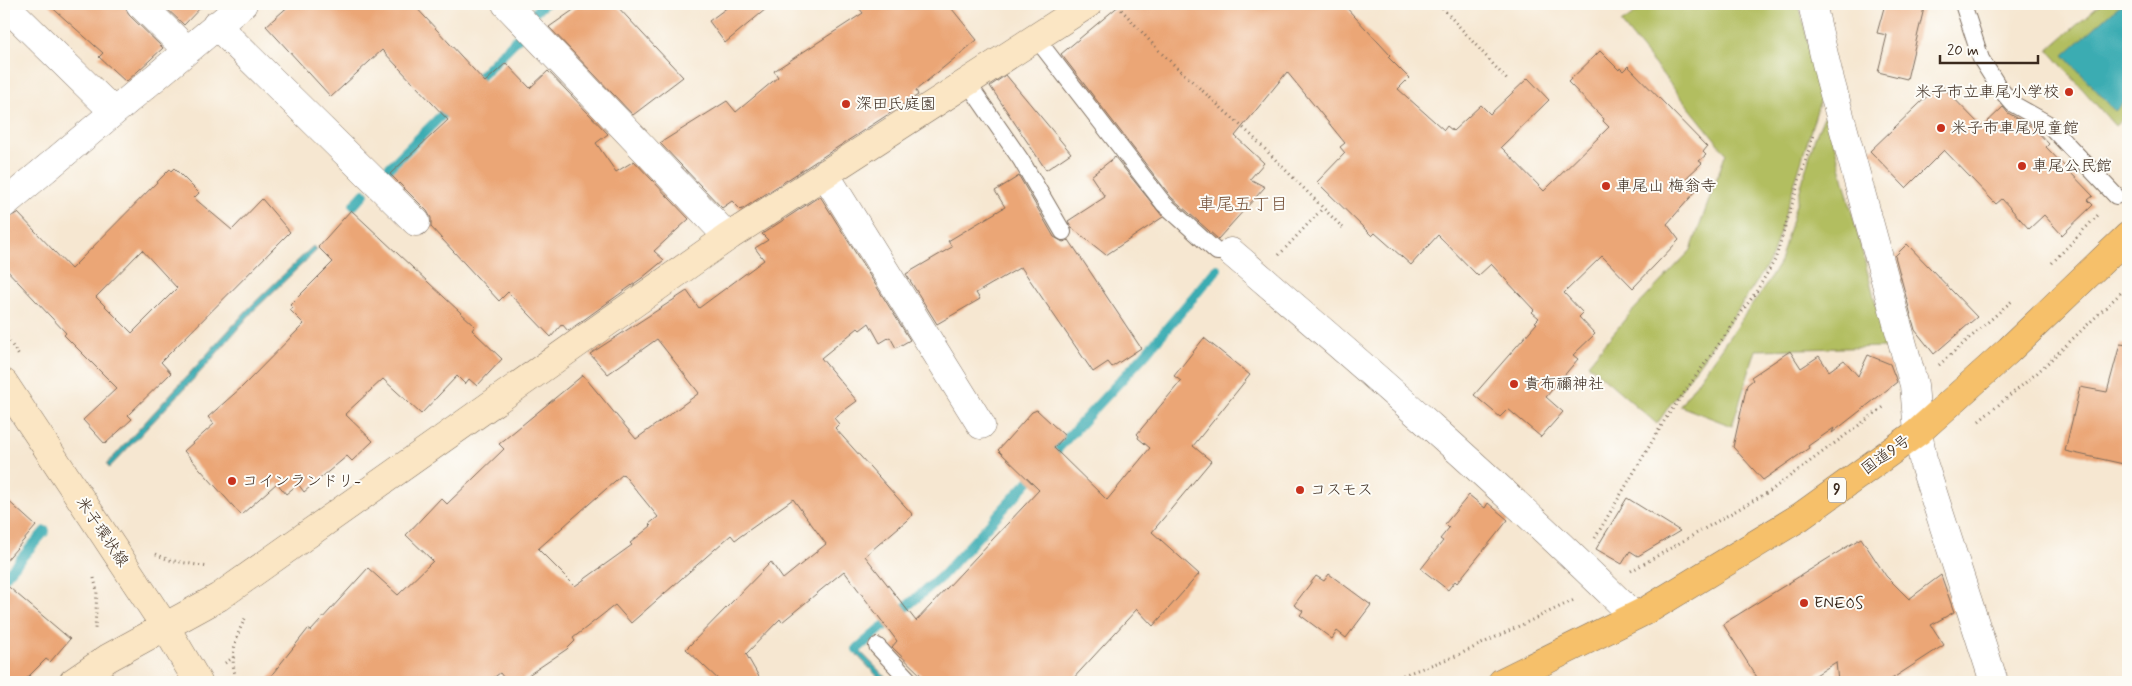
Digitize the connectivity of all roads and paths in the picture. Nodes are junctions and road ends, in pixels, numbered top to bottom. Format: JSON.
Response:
{"nodes":[{"id":1,"x":4,"y":4,"type":"edge"},
{"id":2,"x":140,"y":4,"type":"edge"},
{"id":3,"x":243,"y":4,"type":"edge"},
{"id":4,"x":1116,"y":4,"type":"edge"},
{"id":5,"x":1440,"y":4,"type":"edge"},
{"id":6,"x":1812,"y":4,"type":"edge"},
{"id":7,"x":1963,"y":4,"type":"edge"},
{"id":8,"x":1082,"y":5,"type":"edge"},
{"id":9,"x":514,"y":6,"type":"edge"},
{"id":10,"x":216,"y":26,"type":"junction"},
{"id":11,"x":1036,"y":38,"type":"junction"},
{"id":12,"x":187,"y":50,"type":"junction"},
{"id":13,"x":967,"y":82,"type":"junction"},
{"id":14,"x":1509,"y":82,"type":"dead end"},
{"id":15,"x":1834,"y":93,"type":"junction"},
{"id":16,"x":114,"y":111,"type":"junction"},
{"id":17,"x":825,"y":174,"type":"junction"},
{"id":18,"x":2116,"y":196,"type":"joint"},
{"id":19,"x":4,"y":204,"type":"edge"},
{"id":20,"x":1323,"y":208,"type":"junction"},
{"id":21,"x":416,"y":222,"type":"dead end"},
{"id":22,"x":1344,"y":229,"type":"dead end"},
{"id":23,"x":1062,"y":232,"type":"dead end"},
{"id":24,"x":2128,"y":236,"type":"edge"},
{"id":25,"x":728,"y":237,"type":"junction"},
{"id":26,"x":1231,"y":252,"type":"joint"},
{"id":27,"x":2051,"y":264,"type":"dead end"},
{"id":28,"x":1258,"y":276,"type":"junction"},
{"id":29,"x":2128,"y":286,"type":"edge"},
{"id":30,"x":2018,"y":296,"type":"dead end"},
{"id":31,"x":1936,"y":368,"type":"dead end"},
{"id":32,"x":4,"y":383,"type":"edge"},
{"id":33,"x":1888,"y":403,"type":"dead end"},
{"id":34,"x":1976,"y":424,"type":"dead end"},
{"id":35,"x":981,"y":425,"type":"dead end"},
{"id":36,"x":1918,"y":432,"type":"junction"},
{"id":37,"x":1580,"y":563,"type":"junction"},
{"id":38,"x":93,"y":573,"type":"dead end"},
{"id":39,"x":1603,"y":586,"type":"junction"},
{"id":40,"x":251,"y":613,"type":"dead end"},
{"id":41,"x":1634,"y":616,"type":"junction"},
{"id":42,"x":166,"y":628,"type":"junction"},
{"id":43,"x":92,"y":636,"type":"dead end"},
{"id":44,"x":877,"y":646,"type":"dead end"},
{"id":45,"x":234,"y":657,"type":"junction"},
{"id":46,"x":225,"y":663,"type":"dead end"},
{"id":47,"x":73,"y":682,"type":"edge"},
{"id":48,"x":198,"y":682,"type":"edge"},
{"id":49,"x":238,"y":682,"type":"edge"},
{"id":50,"x":911,"y":682,"type":"edge"},
{"id":51,"x":1384,"y":682,"type":"edge"},
{"id":52,"x":1502,"y":682,"type":"edge"},
{"id":53,"x":1994,"y":682,"type":"edge"}],
"edges":[{"from":1,"to":16,"type":"street"},
{"from":2,"to":12,"type":"street"},
{"from":3,"to":10,"type":"street"},
{"from":4,"to":20,"type":"path"},
{"from":5,"to":14,"type":"path"},
{"from":6,"to":15,"type":"street"},
{"from":7,"to":18,"type":"lane"},
{"from":8,"to":11,"type":"street"},
{"from":9,"to":25,"type":"street"},
{"from":10,"to":12,"type":"street"},
{"from":10,"to":21,"type":"street"},
{"from":11,"to":13,"type":"street"},
{"from":11,"to":26,"type":"lane"},
{"from":12,"to":16,"type":"street"},
{"from":13,"to":17,"type":"street"},
{"from":13,"to":23,"type":"lane"},
{"from":15,"to":36,"type":"street"},
{"from":15,"to":37,"type":"path"},
{"from":16,"to":19,"type":"street"},
{"from":17,"to":25,"type":"street"},
{"from":17,"to":35,"type":"street"},
{"from":18,"to":27,"type":"path"},
{"from":20,"to":22,"type":"path"},
{"from":20,"to":28,"type":"path"},
{"from":24,"to":36,"type":"highway","name":"国道9号","number":"9"},
{"from":25,"to":42,"type":"street"},
{"from":26,"to":28,"type":"street"},
{"from":28,"to":37,"type":"street"},
{"from":29,"to":34,"type":"path"},
{"from":30,"to":31,"type":"path"},
{"from":32,"to":42,"type":"street","name":"米子環状線"},
{"from":33,"to":39,"type":"path"},
{"from":36,"to":41,"type":"highway","name":"国道9号","number":"9"},
{"from":36,"to":53,"type":"street"},
{"from":37,"to":39,"type":"street"},
{"from":38,"to":43,"type":"path"},
{"from":39,"to":41,"type":"street"},
{"from":39,"to":51,"type":"path"},
{"from":40,"to":45,"type":"path"},
{"from":41,"to":52,"type":"highway","name":"国道9号","number":"9"},
{"from":42,"to":47,"type":"street"},
{"from":42,"to":48,"type":"street","name":"米子環状線"},
{"from":44,"to":50,"type":"lane"},
{"from":45,"to":46,"type":"path"},
{"from":45,"to":49,"type":"path"}]}
